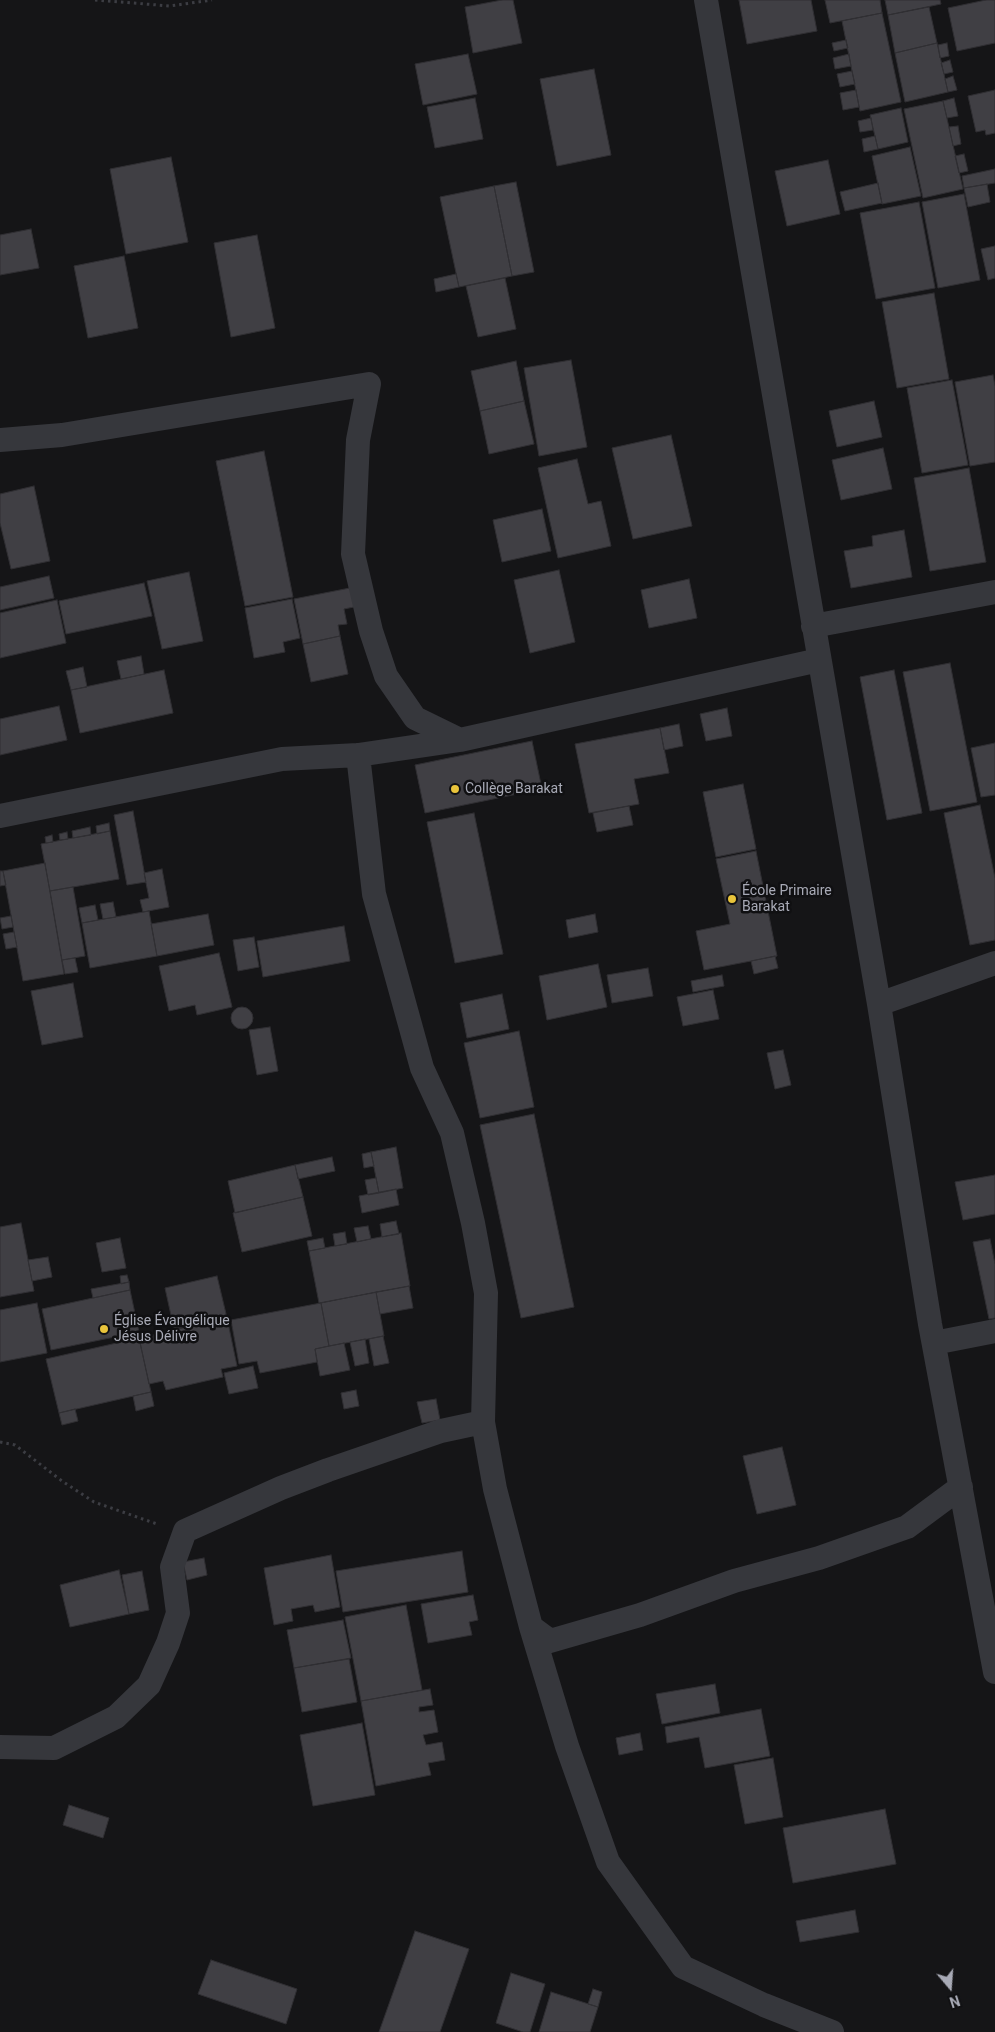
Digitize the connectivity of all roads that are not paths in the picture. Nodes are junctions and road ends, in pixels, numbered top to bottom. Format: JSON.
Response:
{"nodes":[{"id":1,"x":706,"y":0,"type":"edge"},
{"id":2,"x":0,"y":440,"type":"edge"},
{"id":3,"x":995,"y":592,"type":"edge"},
{"id":4,"x":813,"y":626,"type":"junction"},
{"id":5,"x":819,"y":660,"type":"junction"},
{"id":6,"x":460,"y":740,"type":"junction"},
{"id":7,"x":358,"y":755,"type":"junction"},
{"id":8,"x":0,"y":816,"type":"edge"},
{"id":9,"x":995,"y":963,"type":"edge"},
{"id":10,"x":879,"y":1004,"type":"junction"},
{"id":11,"x":995,"y":1331,"type":"edge"},
{"id":12,"x":934,"y":1342,"type":"junction"},
{"id":13,"x":483,"y":1422,"type":"junction"},
{"id":14,"x":961,"y":1487,"type":"junction"},
{"id":15,"x":531,"y":1627,"type":"junction"},
{"id":16,"x":995,"y":1672,"type":"edge"},
{"id":17,"x":0,"y":1747,"type":"edge"},
{"id":18,"x":832,"y":2032,"type":"edge"}],
"edges":[{"from":1,"to":4,"type":"street"},
{"from":2,"to":6,"type":"street"},
{"from":3,"to":4,"type":"street"},
{"from":4,"to":5,"type":"street"},
{"from":5,"to":6,"type":"street"},
{"from":5,"to":10,"type":"street"},
{"from":6,"to":7,"type":"street"},
{"from":7,"to":8,"type":"street"},
{"from":7,"to":13,"type":"street"},
{"from":9,"to":10,"type":"street"},
{"from":10,"to":12,"type":"street"},
{"from":11,"to":12,"type":"street"},
{"from":12,"to":14,"type":"street"},
{"from":13,"to":15,"type":"street"},
{"from":13,"to":17,"type":"street"},
{"from":14,"to":15,"type":"street"},
{"from":14,"to":16,"type":"street"},
{"from":15,"to":18,"type":"street"}]}
